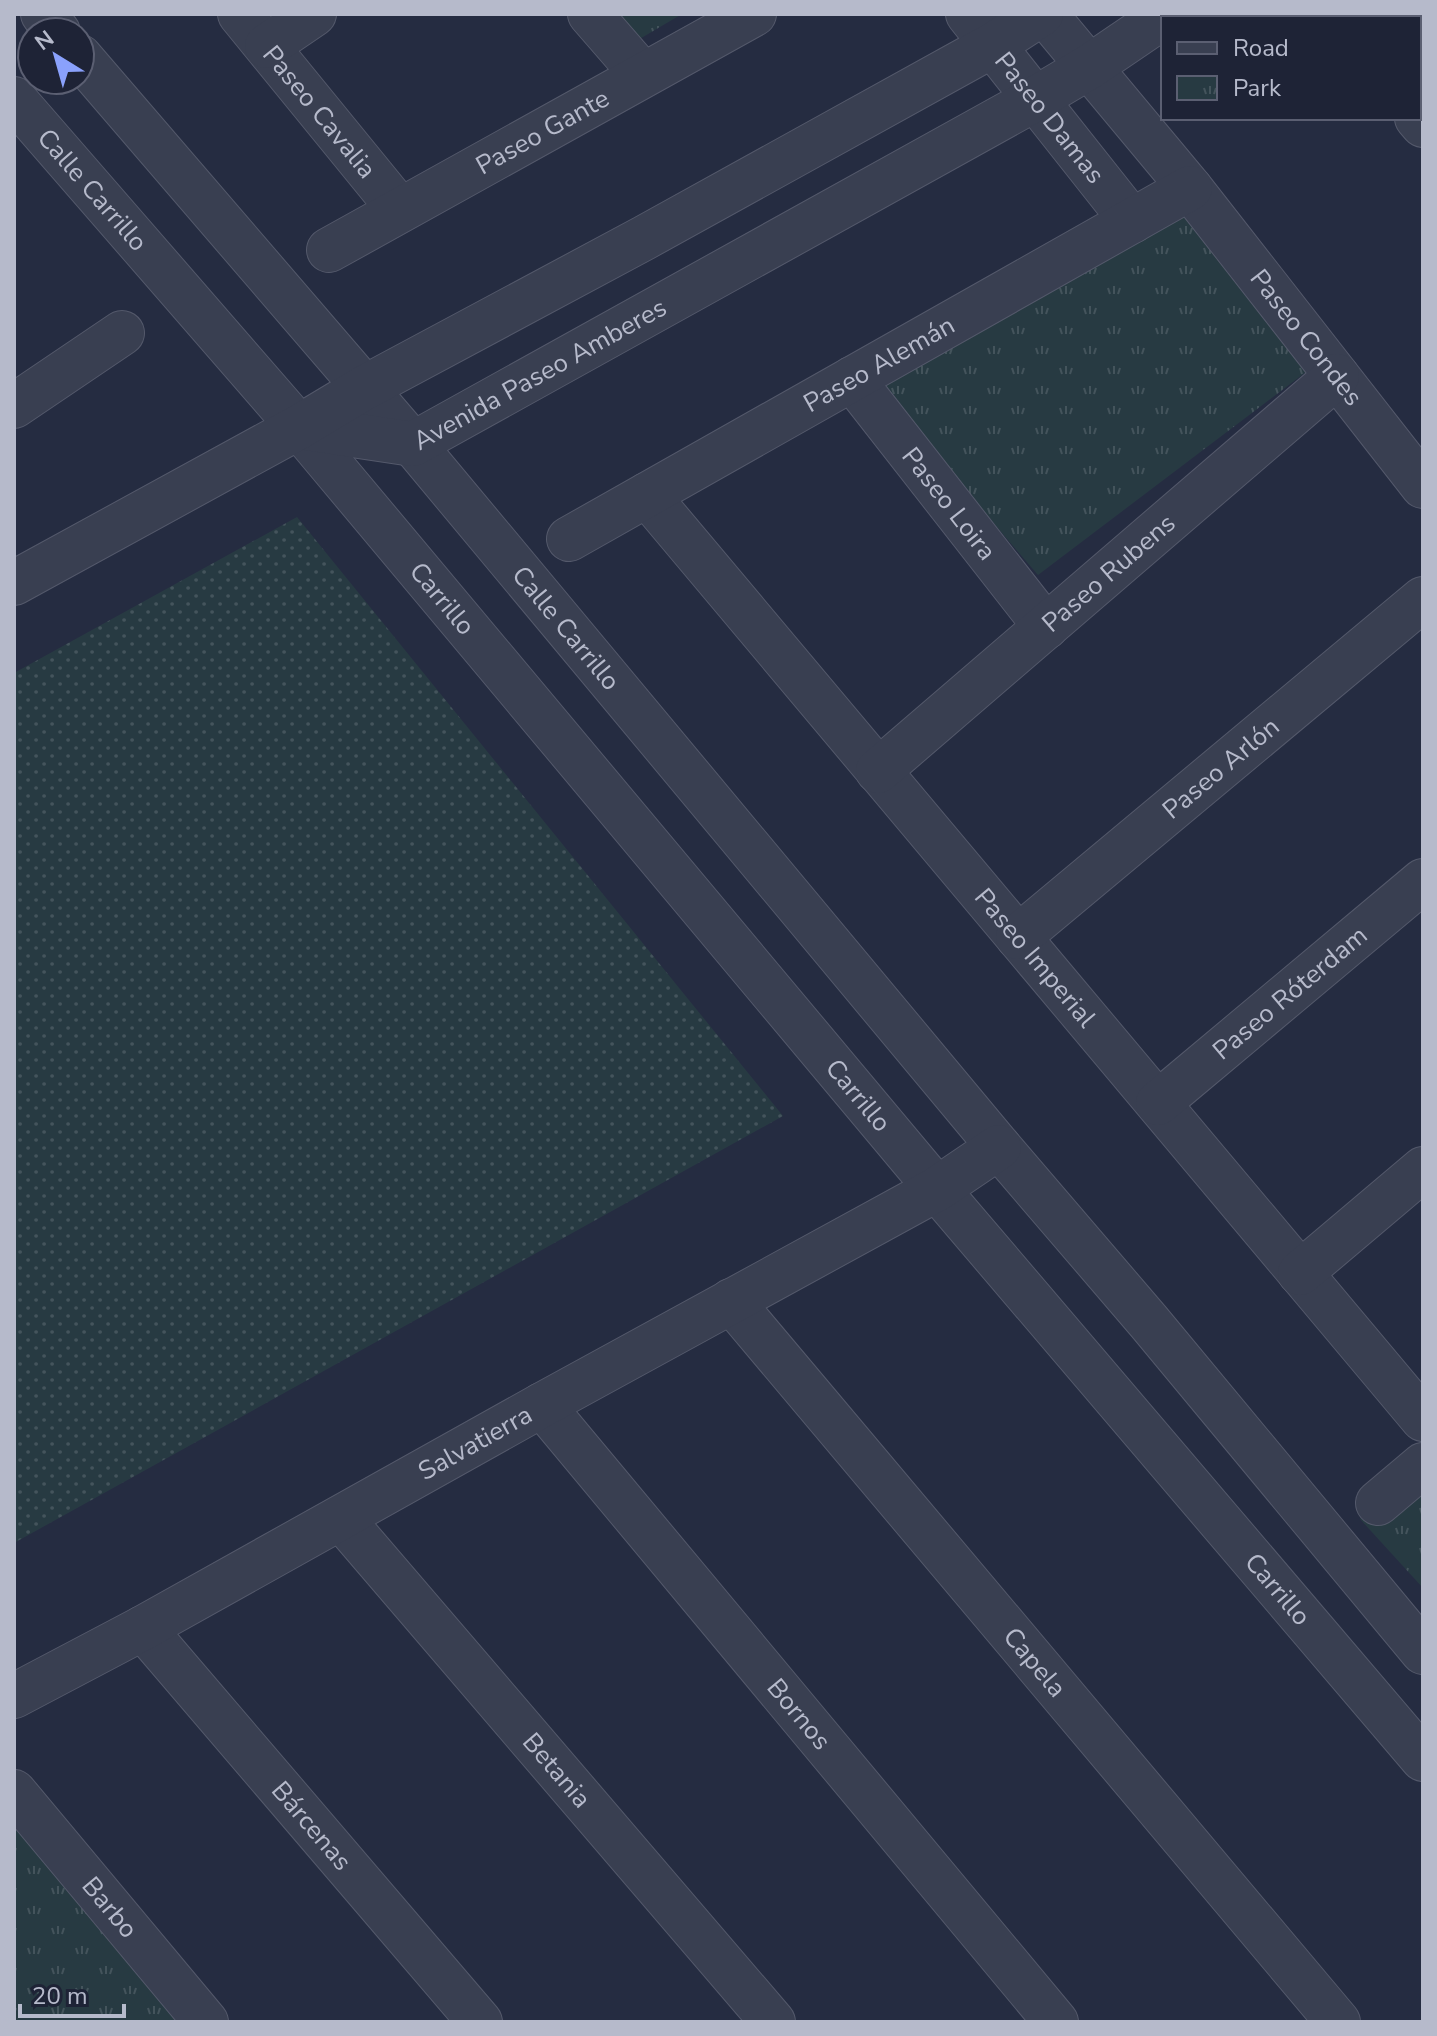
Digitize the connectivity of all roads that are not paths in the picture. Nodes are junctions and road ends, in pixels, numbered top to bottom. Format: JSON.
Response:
{"nodes":[{"id":1,"x":314,"y":14,"type":"edge"},
{"id":2,"x":590,"y":14,"type":"edge"},
{"id":3,"x":754,"y":14,"type":"edge"},
{"id":4,"x":1043,"y":14,"type":"edge"},
{"id":5,"x":1161,"y":18,"type":"edge"},
{"id":6,"x":253,"y":30,"type":"edge"},
{"id":7,"x":980,"y":30,"type":"edge"},
{"id":8,"x":1089,"y":67,"type":"junction"},
{"id":9,"x":643,"y":75,"type":"junction"},
{"id":10,"x":96,"y":76,"type":"edge"},
{"id":11,"x":14,"y":99,"type":"edge"},
{"id":12,"x":1035,"y":99,"type":"junction"},
{"id":13,"x":1190,"y":188,"type":"junction"},
{"id":14,"x":400,"y":210,"type":"junction"},
{"id":15,"x":1132,"y":221,"type":"junction"},
{"id":16,"x":329,"y":250,"type":"dead end"},
{"id":17,"x":122,"y":333,"type":"dead end"},
{"id":18,"x":1337,"y":376,"type":"junction"},
{"id":19,"x":852,"y":379,"type":"junction"},
{"id":20,"x":364,"y":388,"type":"junction"},
{"id":21,"x":14,"y":406,"type":"edge"},
{"id":22,"x":299,"y":427,"type":"junction"},
{"id":23,"x":413,"y":444,"type":"junction"},
{"id":24,"x":1423,"y":486,"type":"edge"},
{"id":25,"x":647,"y":495,"type":"junction"},
{"id":26,"x":569,"y":539,"type":"dead end"},
{"id":27,"x":14,"y":583,"type":"edge"},
{"id":28,"x":1423,"y":599,"type":"edge"},
{"id":29,"x":1046,"y":627,"type":"junction"},
{"id":30,"x":878,"y":771,"type":"junction"},
{"id":31,"x":1423,"y":881,"type":"edge"},
{"id":32,"x":1018,"y":937,"type":"junction"},
{"id":33,"x":1158,"y":1103,"type":"junction"},
{"id":34,"x":999,"y":1147,"type":"junction"},
{"id":35,"x":1423,"y":1169,"type":"edge"},
{"id":36,"x":937,"y":1189,"type":"junction"},
{"id":37,"x":1300,"y":1273,"type":"junction"},
{"id":38,"x":731,"y":1301,"type":"junction"},
{"id":39,"x":542,"y":1405,"type":"junction"},
{"id":40,"x":1423,"y":1419,"type":"edge"},
{"id":41,"x":1423,"y":1465,"type":"edge"},
{"id":42,"x":1378,"y":1503,"type":"dead end"},
{"id":43,"x":341,"y":1518,"type":"junction"},
{"id":44,"x":143,"y":1628,"type":"junction"},
{"id":45,"x":1423,"y":1652,"type":"edge"},
{"id":46,"x":14,"y":1696,"type":"edge"},
{"id":47,"x":1423,"y":1759,"type":"edge"},
{"id":48,"x":14,"y":1792,"type":"edge"},
{"id":49,"x":206,"y":2022,"type":"edge"},
{"id":50,"x":480,"y":2022,"type":"edge"},
{"id":51,"x":773,"y":2022,"type":"edge"},
{"id":52,"x":1056,"y":2022,"type":"edge"},
{"id":53,"x":1338,"y":2022,"type":"edge"}],
"edges":[{"from":1,"to":6,"type":"street"},
{"from":2,"to":9,"type":"street"},
{"from":3,"to":9,"type":"street","name":"Paseo Gante"},
{"from":4,"to":7,"type":"street"},
{"from":4,"to":8,"type":"street"},
{"from":5,"to":8,"type":"street","name":"Avenida Paseo Amberes"},
{"from":6,"to":14,"type":"street","name":"Paseo Cavalia"},
{"from":7,"to":12,"type":"street","name":"Paseo Damas"},
{"from":7,"to":20,"type":"street"},
{"from":8,"to":12,"type":"street","name":"Avenida Paseo Amberes"},
{"from":8,"to":13,"type":"street"},
{"from":9,"to":14,"type":"street","name":"Paseo Gante"},
{"from":10,"to":20,"type":"street","name":"Calle Carrillo"},
{"from":11,"to":22,"type":"street","name":"Calle Carrillo"},
{"from":12,"to":15,"type":"street","name":"Paseo Damas"},
{"from":12,"to":23,"type":"street","name":"Avenida Paseo Amberes"},
{"from":13,"to":15,"type":"street","name":"Paseo Alemán"},
{"from":13,"to":18,"type":"street","name":"Paseo Condes"},
{"from":14,"to":16,"type":"street","name":"Paseo Gante"},
{"from":15,"to":19,"type":"street","name":"Paseo Alemán"},
{"from":17,"to":21,"type":"street"},
{"from":18,"to":24,"type":"street","name":"Paseo Condes"},
{"from":18,"to":29,"type":"street","name":"Paseo Rubens"},
{"from":19,"to":25,"type":"street","name":"Paseo Alemán"},
{"from":19,"to":29,"type":"street","name":"Paseo Loira"},
{"from":20,"to":22,"type":"street"},
{"from":20,"to":23,"type":"street","name":"Calle Carrillo"},
{"from":22,"to":23,"type":"street","name":"Avenida Paseo Amberes"},
{"from":22,"to":27,"type":"street"},
{"from":22,"to":36,"type":"street","name":"Carrillo"},
{"from":23,"to":34,"type":"street","name":"Calle Carrillo"},
{"from":25,"to":26,"type":"street","name":"Paseo Alemán"},
{"from":25,"to":30,"type":"street","name":"Paseo Imperial"},
{"from":28,"to":32,"type":"street","name":"Paseo Arlón"},
{"from":29,"to":30,"type":"street","name":"Paseo Rubens"},
{"from":30,"to":32,"type":"street","name":"Paseo Imperial"},
{"from":31,"to":33,"type":"street","name":"Paseo Róterdam"},
{"from":32,"to":33,"type":"street","name":"Paseo Imperial"},
{"from":33,"to":37,"type":"street","name":"Paseo Imperial"},
{"from":34,"to":36,"type":"street"},
{"from":34,"to":45,"type":"street","name":"Calle Carrillo"},
{"from":35,"to":37,"type":"street"},
{"from":36,"to":38,"type":"street","name":"Salvatierra"},
{"from":36,"to":47,"type":"street","name":"Carrillo"},
{"from":37,"to":40,"type":"street","name":"Paseo Imperial"},
{"from":38,"to":39,"type":"street","name":"Salvatierra"},
{"from":38,"to":53,"type":"street","name":"Capela"},
{"from":39,"to":43,"type":"street","name":"Salvatierra"},
{"from":39,"to":52,"type":"street","name":"Bornos"},
{"from":41,"to":42,"type":"street"},
{"from":43,"to":44,"type":"street","name":"Salvatierra"},
{"from":43,"to":51,"type":"street","name":"Betania"},
{"from":44,"to":46,"type":"street","name":"Salvatierra"},
{"from":44,"to":50,"type":"street","name":"Bárcenas"},
{"from":48,"to":49,"type":"street","name":"Barbo"}]}
